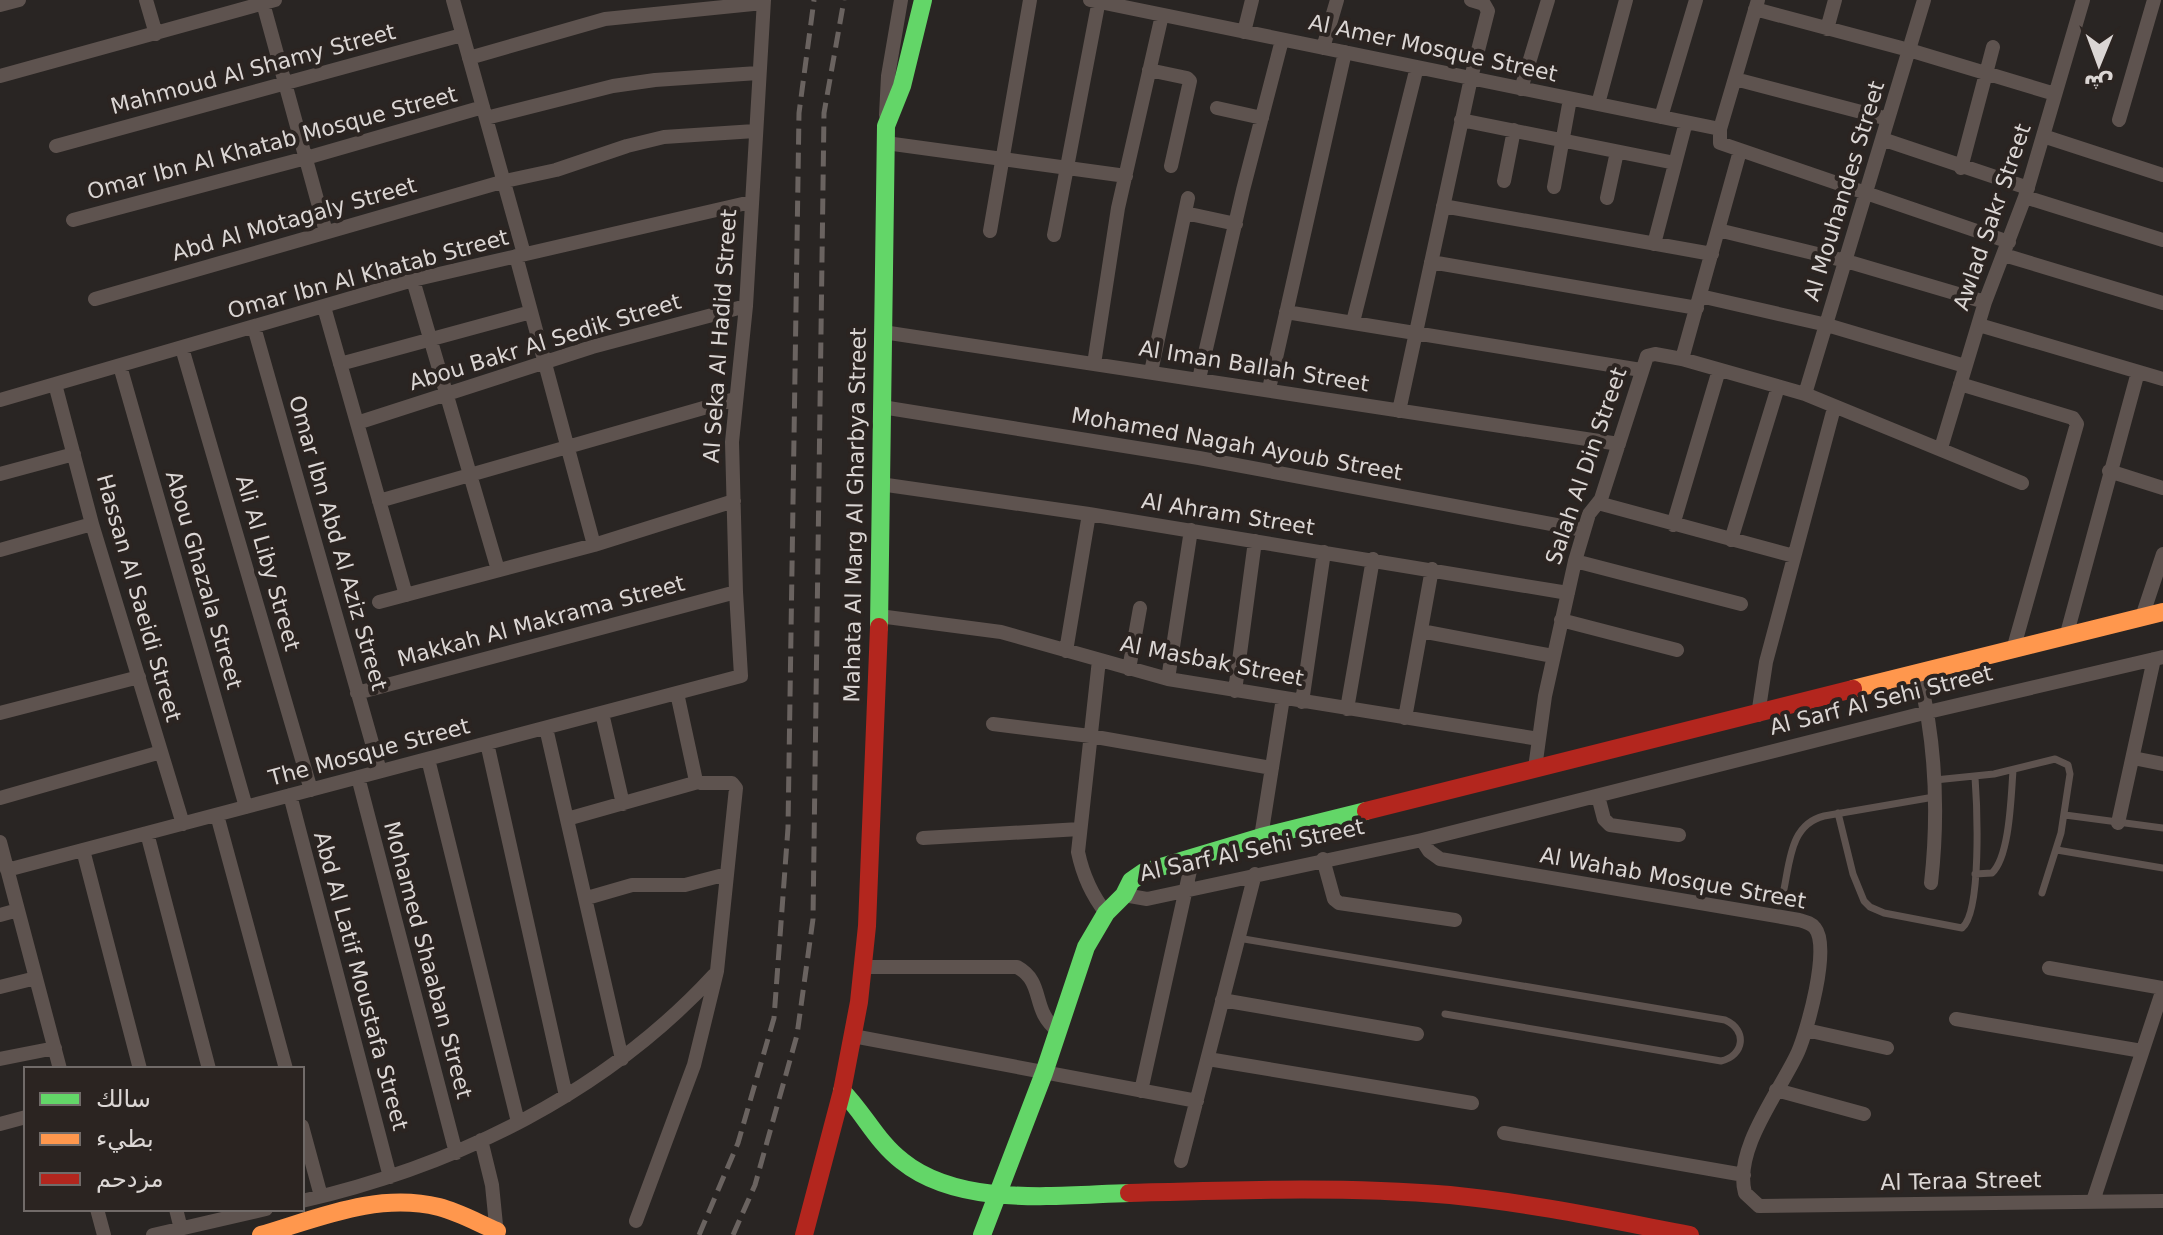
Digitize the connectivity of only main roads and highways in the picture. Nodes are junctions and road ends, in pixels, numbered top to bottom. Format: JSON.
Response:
{"nodes":[{"id":1,"x":923,"y":0,"type":"edge"},
{"id":2,"x":2163,"y":612,"type":"edge"},
{"id":3,"x":842,"y":1091,"type":"junction"},
{"id":4,"x":998,"y":1194,"type":"junction"},
{"id":5,"x":497,"y":1233,"type":"edge"},
{"id":6,"x":261,"y":1235,"type":"edge"},
{"id":7,"x":804,"y":1235,"type":"edge"},
{"id":8,"x":982,"y":1235,"type":"edge"},
{"id":9,"x":1690,"y":1235,"type":"edge"}],
"edges":[{"from":1,"to":3,"type":"main road","name":"Mahata Al Marg Al Gharbya Street"},
{"from":2,"to":4,"type":"main road","name":"Al Sarf Al Sehi Street"},
{"from":3,"to":4,"type":"main road"},
{"from":3,"to":7,"type":"main road","name":"Mahata Al Marg Al Gharbya Street"},
{"from":4,"to":8,"type":"main road"},
{"from":4,"to":9,"type":"main road"},
{"from":5,"to":6,"type":"main road"}]}
